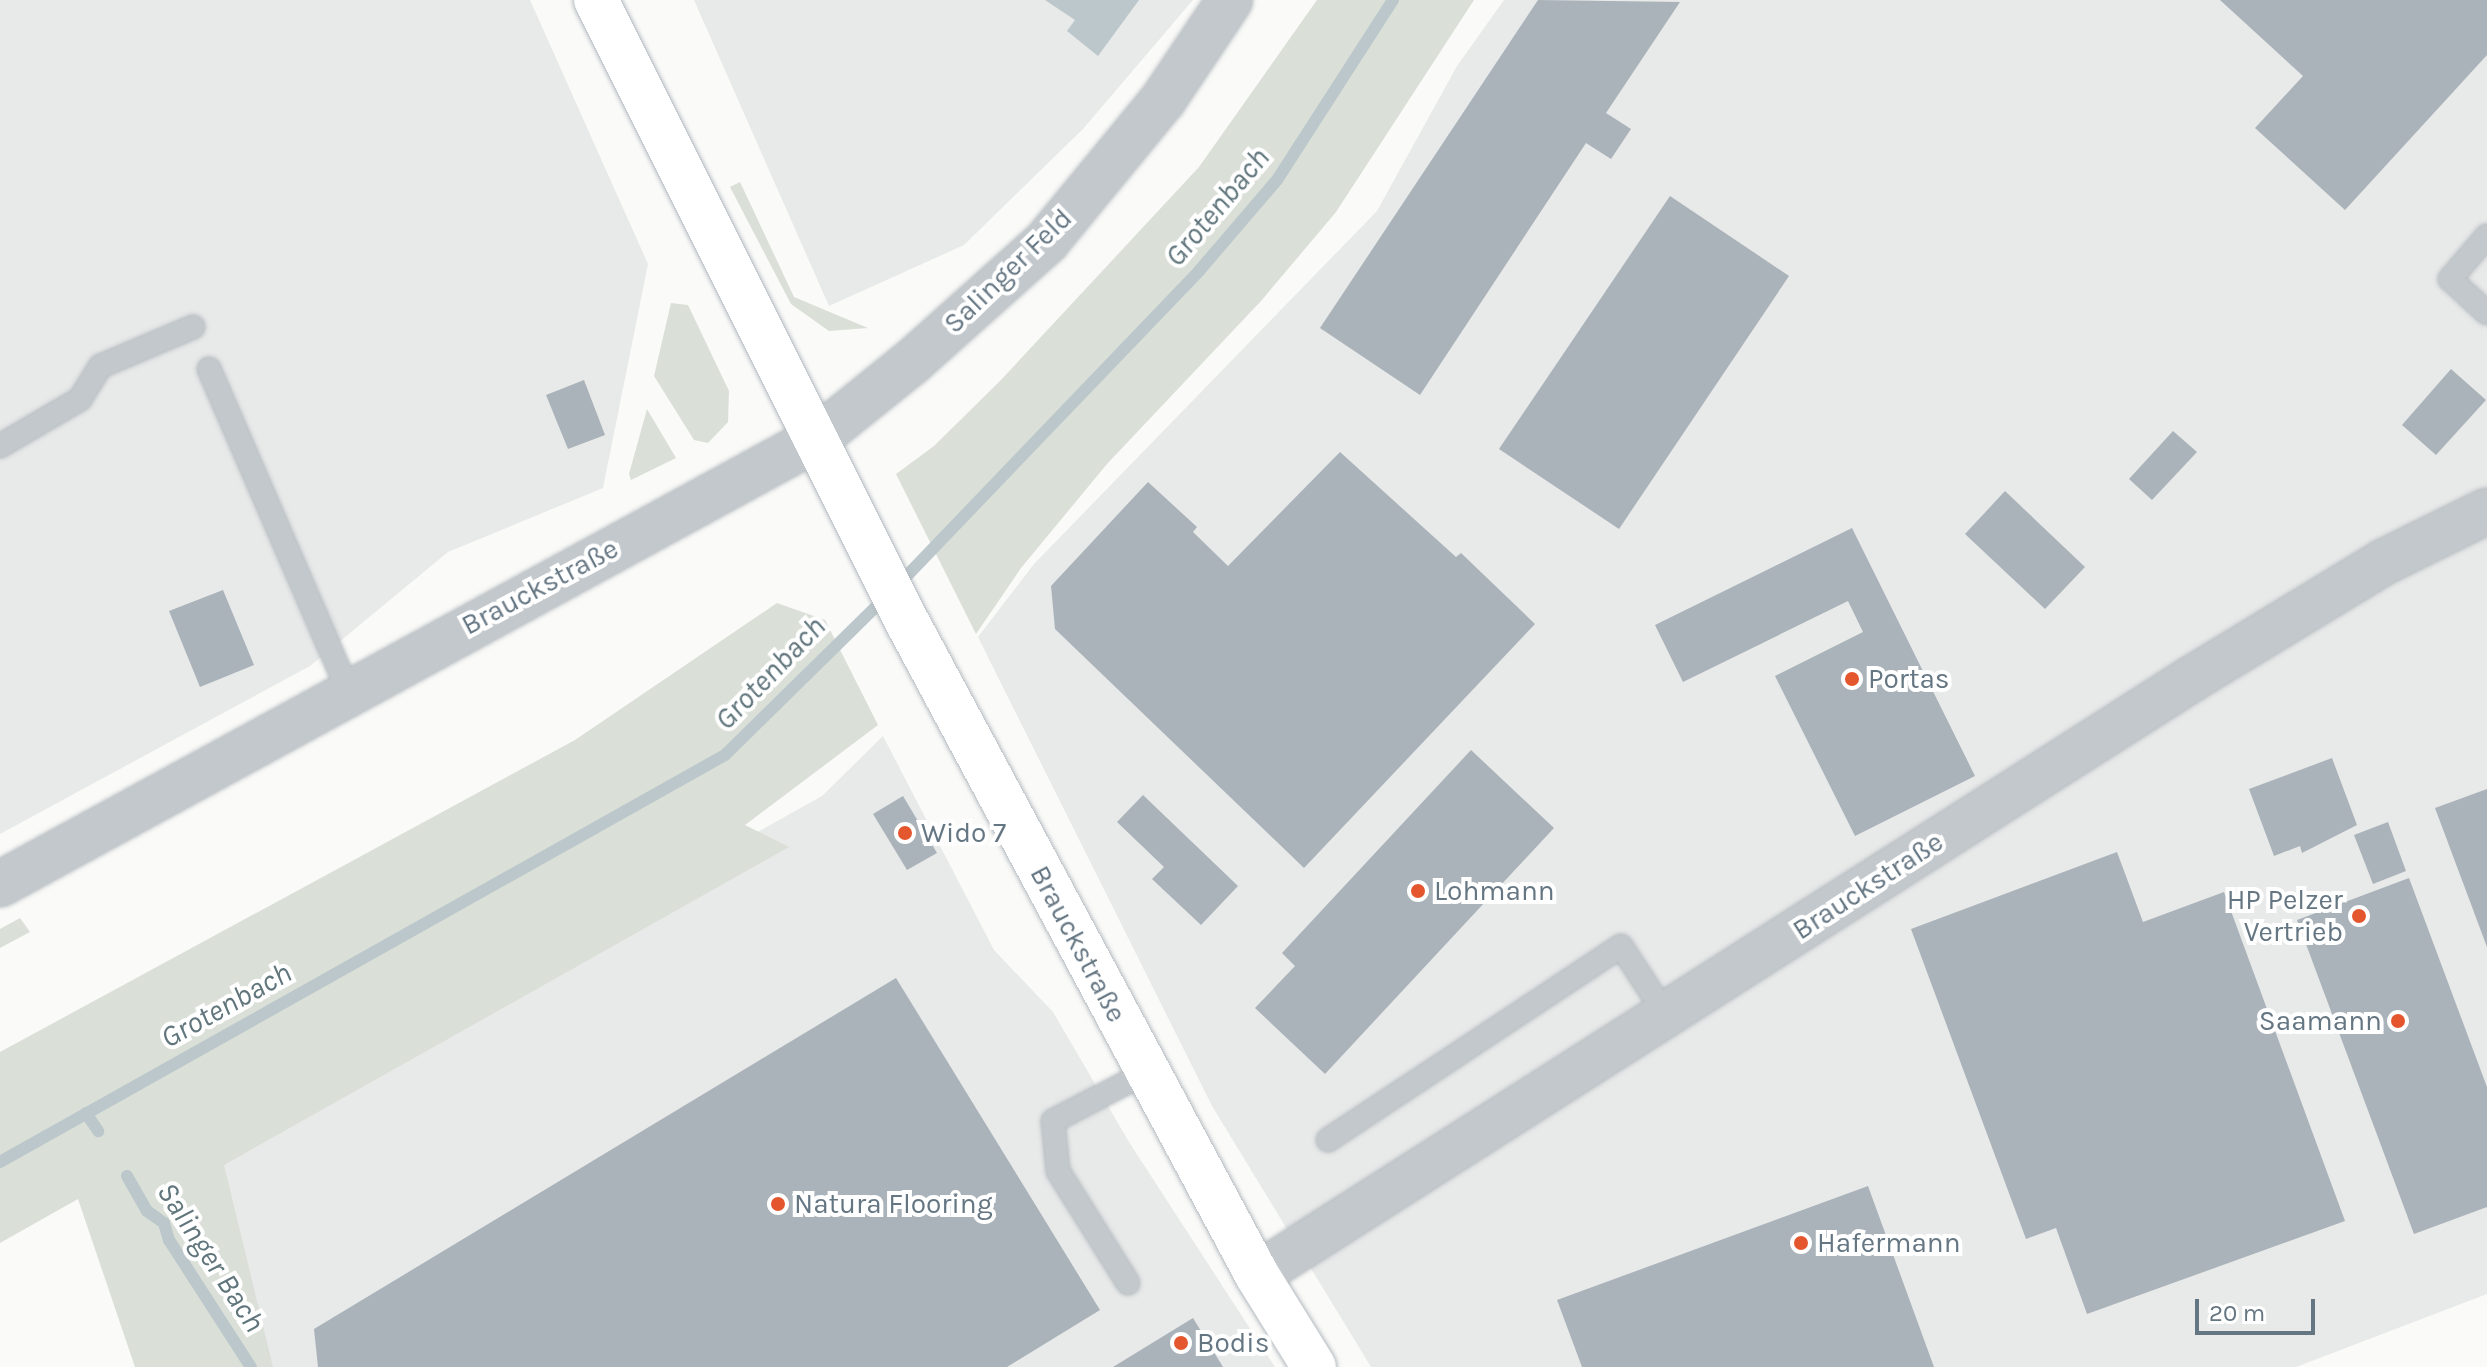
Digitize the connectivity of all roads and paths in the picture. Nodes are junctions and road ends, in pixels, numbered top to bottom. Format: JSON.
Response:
{"nodes":[{"id":1,"x":596,"y":0,"type":"edge"},
{"id":2,"x":1230,"y":0,"type":"edge"},
{"id":3,"x":2487,"y":236,"type":"edge"},
{"id":4,"x":2487,"y":313,"type":"edge"},
{"id":5,"x":193,"y":327,"type":"dead end"},
{"id":6,"x":209,"y":369,"type":"dead end"},
{"id":7,"x":816,"y":439,"type":"junction"},
{"id":8,"x":0,"y":446,"type":"edge"},
{"id":9,"x":2487,"y":511,"type":"edge"},
{"id":10,"x":349,"y":692,"type":"junction"},
{"id":11,"x":0,"y":884,"type":"edge"},
{"id":12,"x":1666,"y":1015,"type":"junction"},
{"id":13,"x":1147,"y":1072,"type":"junction"},
{"id":14,"x":1328,"y":1140,"type":"dead end"},
{"id":15,"x":1257,"y":1275,"type":"junction"},
{"id":16,"x":1128,"y":1283,"type":"dead end"},
{"id":17,"x":1314,"y":1367,"type":"edge"}],
"edges":[{"from":1,"to":7,"type":"street","name":"Brauckstraße"},
{"from":2,"to":7,"type":"street","name":"Salinger Feld"},
{"from":3,"to":4,"type":"lane"},
{"from":5,"to":8,"type":"lane"},
{"from":6,"to":10,"type":"lane"},
{"from":7,"to":10,"type":"street","name":"Brauckstraße"},
{"from":7,"to":13,"type":"street","name":"Brauckstraße"},
{"from":9,"to":12,"type":"street","name":"Brauckstraße"},
{"from":10,"to":11,"type":"street","name":"Brauckstraße"},
{"from":12,"to":14,"type":"lane"},
{"from":12,"to":15,"type":"street","name":"Brauckstraße"},
{"from":13,"to":15,"type":"street","name":"Brauckstraße"},
{"from":13,"to":16,"type":"lane"},
{"from":15,"to":17,"type":"street","name":"Brauckstraße"}]}
